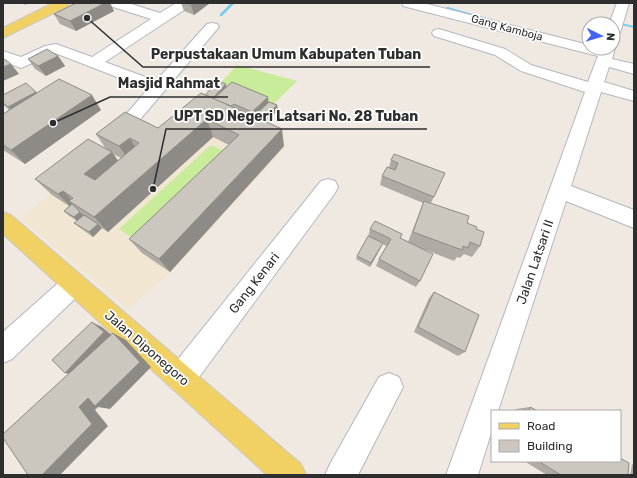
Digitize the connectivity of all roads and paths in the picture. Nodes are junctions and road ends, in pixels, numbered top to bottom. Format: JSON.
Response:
{"nodes":[{"id":1,"x":63,"y":3,"type":"edge"},
{"id":2,"x":115,"y":3,"type":"edge"},
{"id":3,"x":185,"y":3,"type":"edge"},
{"id":4,"x":408,"y":3,"type":"edge"},
{"id":5,"x":621,"y":4,"type":"edge"},
{"id":6,"x":440,"y":6,"type":"edge"},
{"id":7,"x":618,"y":16,"type":"edge"},
{"id":8,"x":162,"y":18,"type":"junction"},
{"id":9,"x":212,"y":27,"type":"dead end"},
{"id":10,"x":438,"y":33,"type":"dead end"},
{"id":11,"x":3,"y":34,"type":"edge"},
{"id":12,"x":581,"y":47,"type":"edge"},
{"id":13,"x":3,"y":55,"type":"edge"},
{"id":14,"x":605,"y":56,"type":"edge"},
{"id":15,"x":610,"y":56,"type":"edge"},
{"id":16,"x":93,"y":63,"type":"junction"},
{"id":17,"x":634,"y":69,"type":"edge"},
{"id":18,"x":595,"y":87,"type":"junction"},
{"id":19,"x":159,"y":88,"type":"junction"},
{"id":20,"x":634,"y":96,"type":"edge"},
{"id":21,"x":125,"y":126,"type":"edge"},
{"id":22,"x":328,"y":188,"type":"dead end"},
{"id":23,"x":560,"y":190,"type":"junction"},
{"id":24,"x":634,"y":219,"type":"edge"},
{"id":25,"x":3,"y":221,"type":"edge"},
{"id":26,"x":74,"y":284,"type":"junction"},
{"id":27,"x":3,"y":350,"type":"edge"},
{"id":28,"x":181,"y":378,"type":"junction"},
{"id":29,"x":388,"y":387,"type":"dead end"},
{"id":30,"x":290,"y":475,"type":"edge"},
{"id":31,"x":341,"y":475,"type":"edge"},
{"id":32,"x":462,"y":475,"type":"edge"}],
"edges":[{"from":1,"to":11,"type":"main road"},
{"from":2,"to":8,"type":"street"},
{"from":3,"to":8,"type":"street"},
{"from":4,"to":6,"type":"street","name":"Gang Kamboja"},
{"from":5,"to":7,"type":"street"},
{"from":6,"to":12,"type":"street","name":"Gang Kamboja"},
{"from":8,"to":16,"type":"street"},
{"from":9,"to":19,"type":"street"},
{"from":10,"to":18,"type":"street"},
{"from":13,"to":16,"type":"street"},
{"from":14,"to":18,"type":"street","name":"Jalan Latsari II"},
{"from":15,"to":17,"type":"street","name":"Gang Kamboja"},
{"from":16,"to":19,"type":"street"},
{"from":18,"to":20,"type":"street"},
{"from":18,"to":23,"type":"street","name":"Jalan Latsari II"},
{"from":19,"to":21,"type":"street"},
{"from":22,"to":28,"type":"street","name":"Gang Kenari"},
{"from":23,"to":24,"type":"street"},
{"from":23,"to":32,"type":"street","name":"Jalan Latsari II"},
{"from":25,"to":26,"type":"main road","name":"Jalan Diponegoro"},
{"from":26,"to":27,"type":"street"},
{"from":26,"to":28,"type":"main road","name":"Jalan Diponegoro"},
{"from":28,"to":30,"type":"main road","name":"Jalan Diponegoro"},
{"from":29,"to":31,"type":"street"}]}
